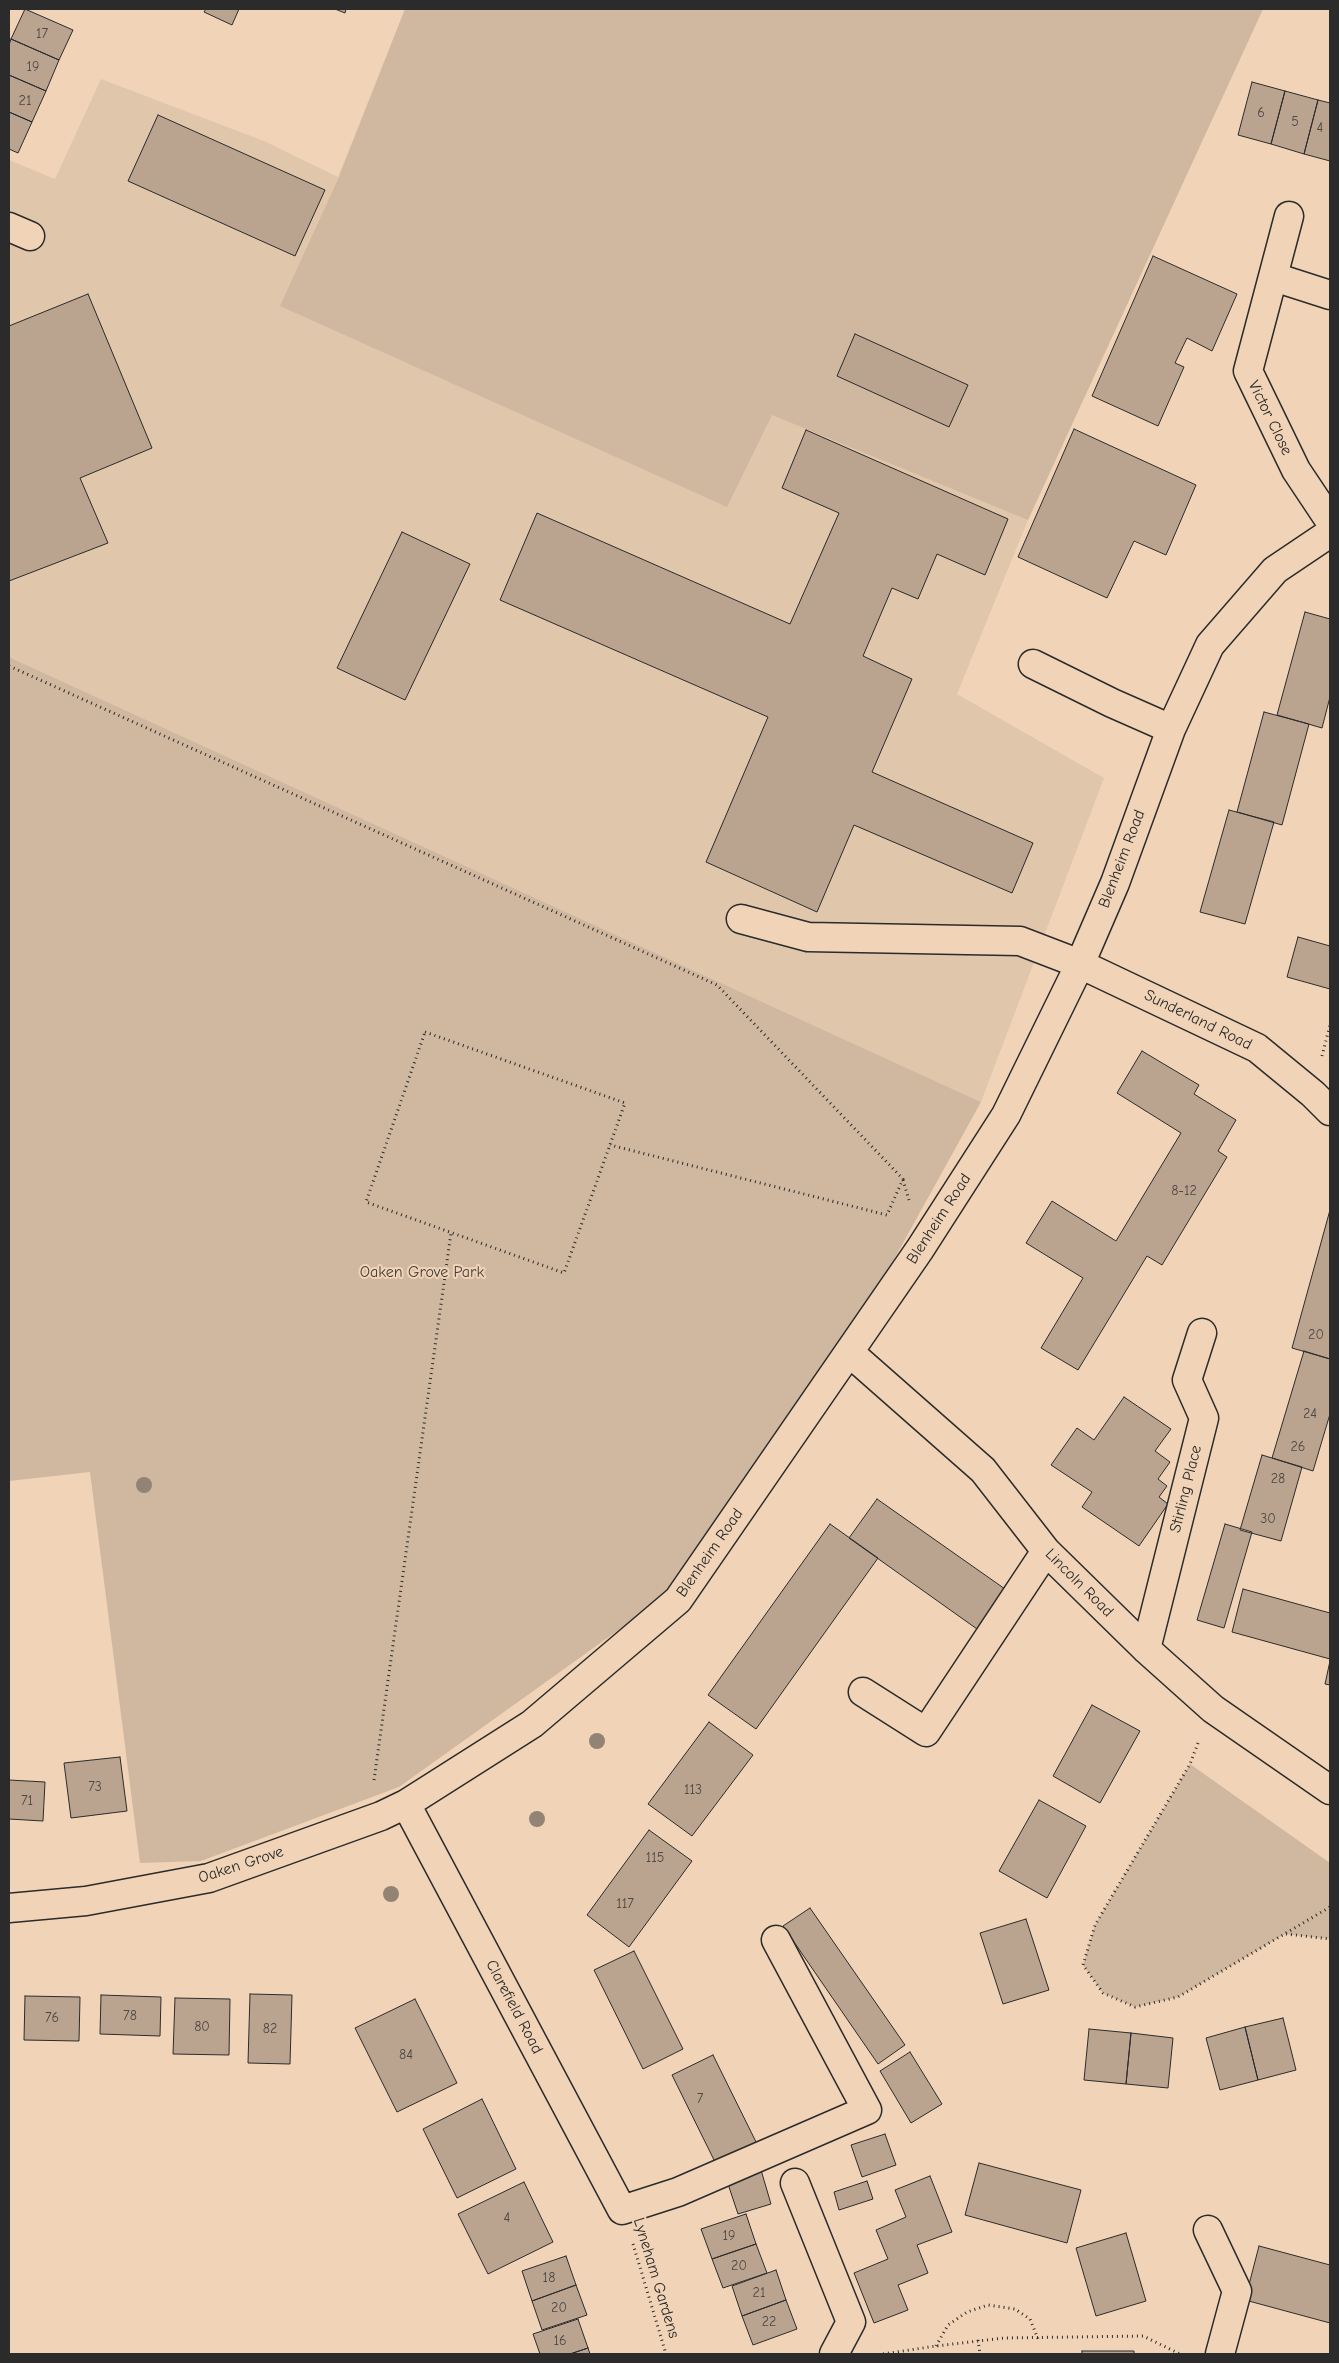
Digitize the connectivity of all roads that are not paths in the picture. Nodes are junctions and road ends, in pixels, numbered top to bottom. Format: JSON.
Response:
{"nodes":[{"id":1,"x":1289,"y":216,"type":"dead end"},
{"id":2,"x":1274,"y":276,"type":"junction"},
{"id":3,"x":1330,"y":295,"type":"edge"},
{"id":4,"x":1330,"y":521,"type":"edge"},
{"id":5,"x":1330,"y":534,"type":"edge"},
{"id":6,"x":1033,"y":664,"type":"dead end"},
{"id":7,"x":1171,"y":729,"type":"junction"},
{"id":8,"x":742,"y":919,"type":"dead end"},
{"id":9,"x":1080,"y":964,"type":"junction"},
{"id":10,"x":1330,"y":1111,"type":"edge"},
{"id":11,"x":1202,"y":1333,"type":"dead end"},
{"id":12,"x":849,"y":1352,"type":"junction"},
{"id":13,"x":1046,"y":1551,"type":"junction"},
{"id":14,"x":1146,"y":1649,"type":"junction"},
{"id":15,"x":863,"y":1692,"type":"dead end"},
{"id":16,"x":1330,"y":1790,"type":"edge"},
{"id":17,"x":406,"y":1804,"type":"junction"},
{"id":18,"x":9,"y":1908,"type":"edge"},
{"id":19,"x":776,"y":1940,"type":"dead end"},
{"id":20,"x":796,"y":2183,"type":"dead end"},
{"id":21,"x":1208,"y":2230,"type":"dead end"},
{"id":22,"x":834,"y":2354,"type":"edge"},
{"id":23,"x":1220,"y":2354,"type":"edge"}],
"edges":[{"from":1,"to":2,"type":"street","name":"Victor Close"},
{"from":2,"to":3,"type":"street"},
{"from":2,"to":4,"type":"street","name":"Victor Close"},
{"from":5,"to":7,"type":"street","name":"Blenheim Road"},
{"from":6,"to":7,"type":"street"},
{"from":7,"to":9,"type":"street","name":"Blenheim Road"},
{"from":8,"to":9,"type":"street","name":"Sunderland Road"},
{"from":9,"to":10,"type":"street","name":"Sunderland Road"},
{"from":9,"to":12,"type":"street","name":"Blenheim Road"},
{"from":11,"to":14,"type":"street","name":"Stirling Place"},
{"from":12,"to":13,"type":"street","name":"Lincoln Road"},
{"from":12,"to":17,"type":"street","name":"Blenheim Road"},
{"from":13,"to":14,"type":"street","name":"Lincoln Road"},
{"from":13,"to":15,"type":"street"},
{"from":14,"to":16,"type":"street","name":"Lincoln Road"},
{"from":17,"to":18,"type":"street","name":"Oaken Grove"},
{"from":17,"to":19,"type":"street","name":"Clarefield Road"},
{"from":20,"to":22,"type":"street"},
{"from":21,"to":23,"type":"street"}]}
